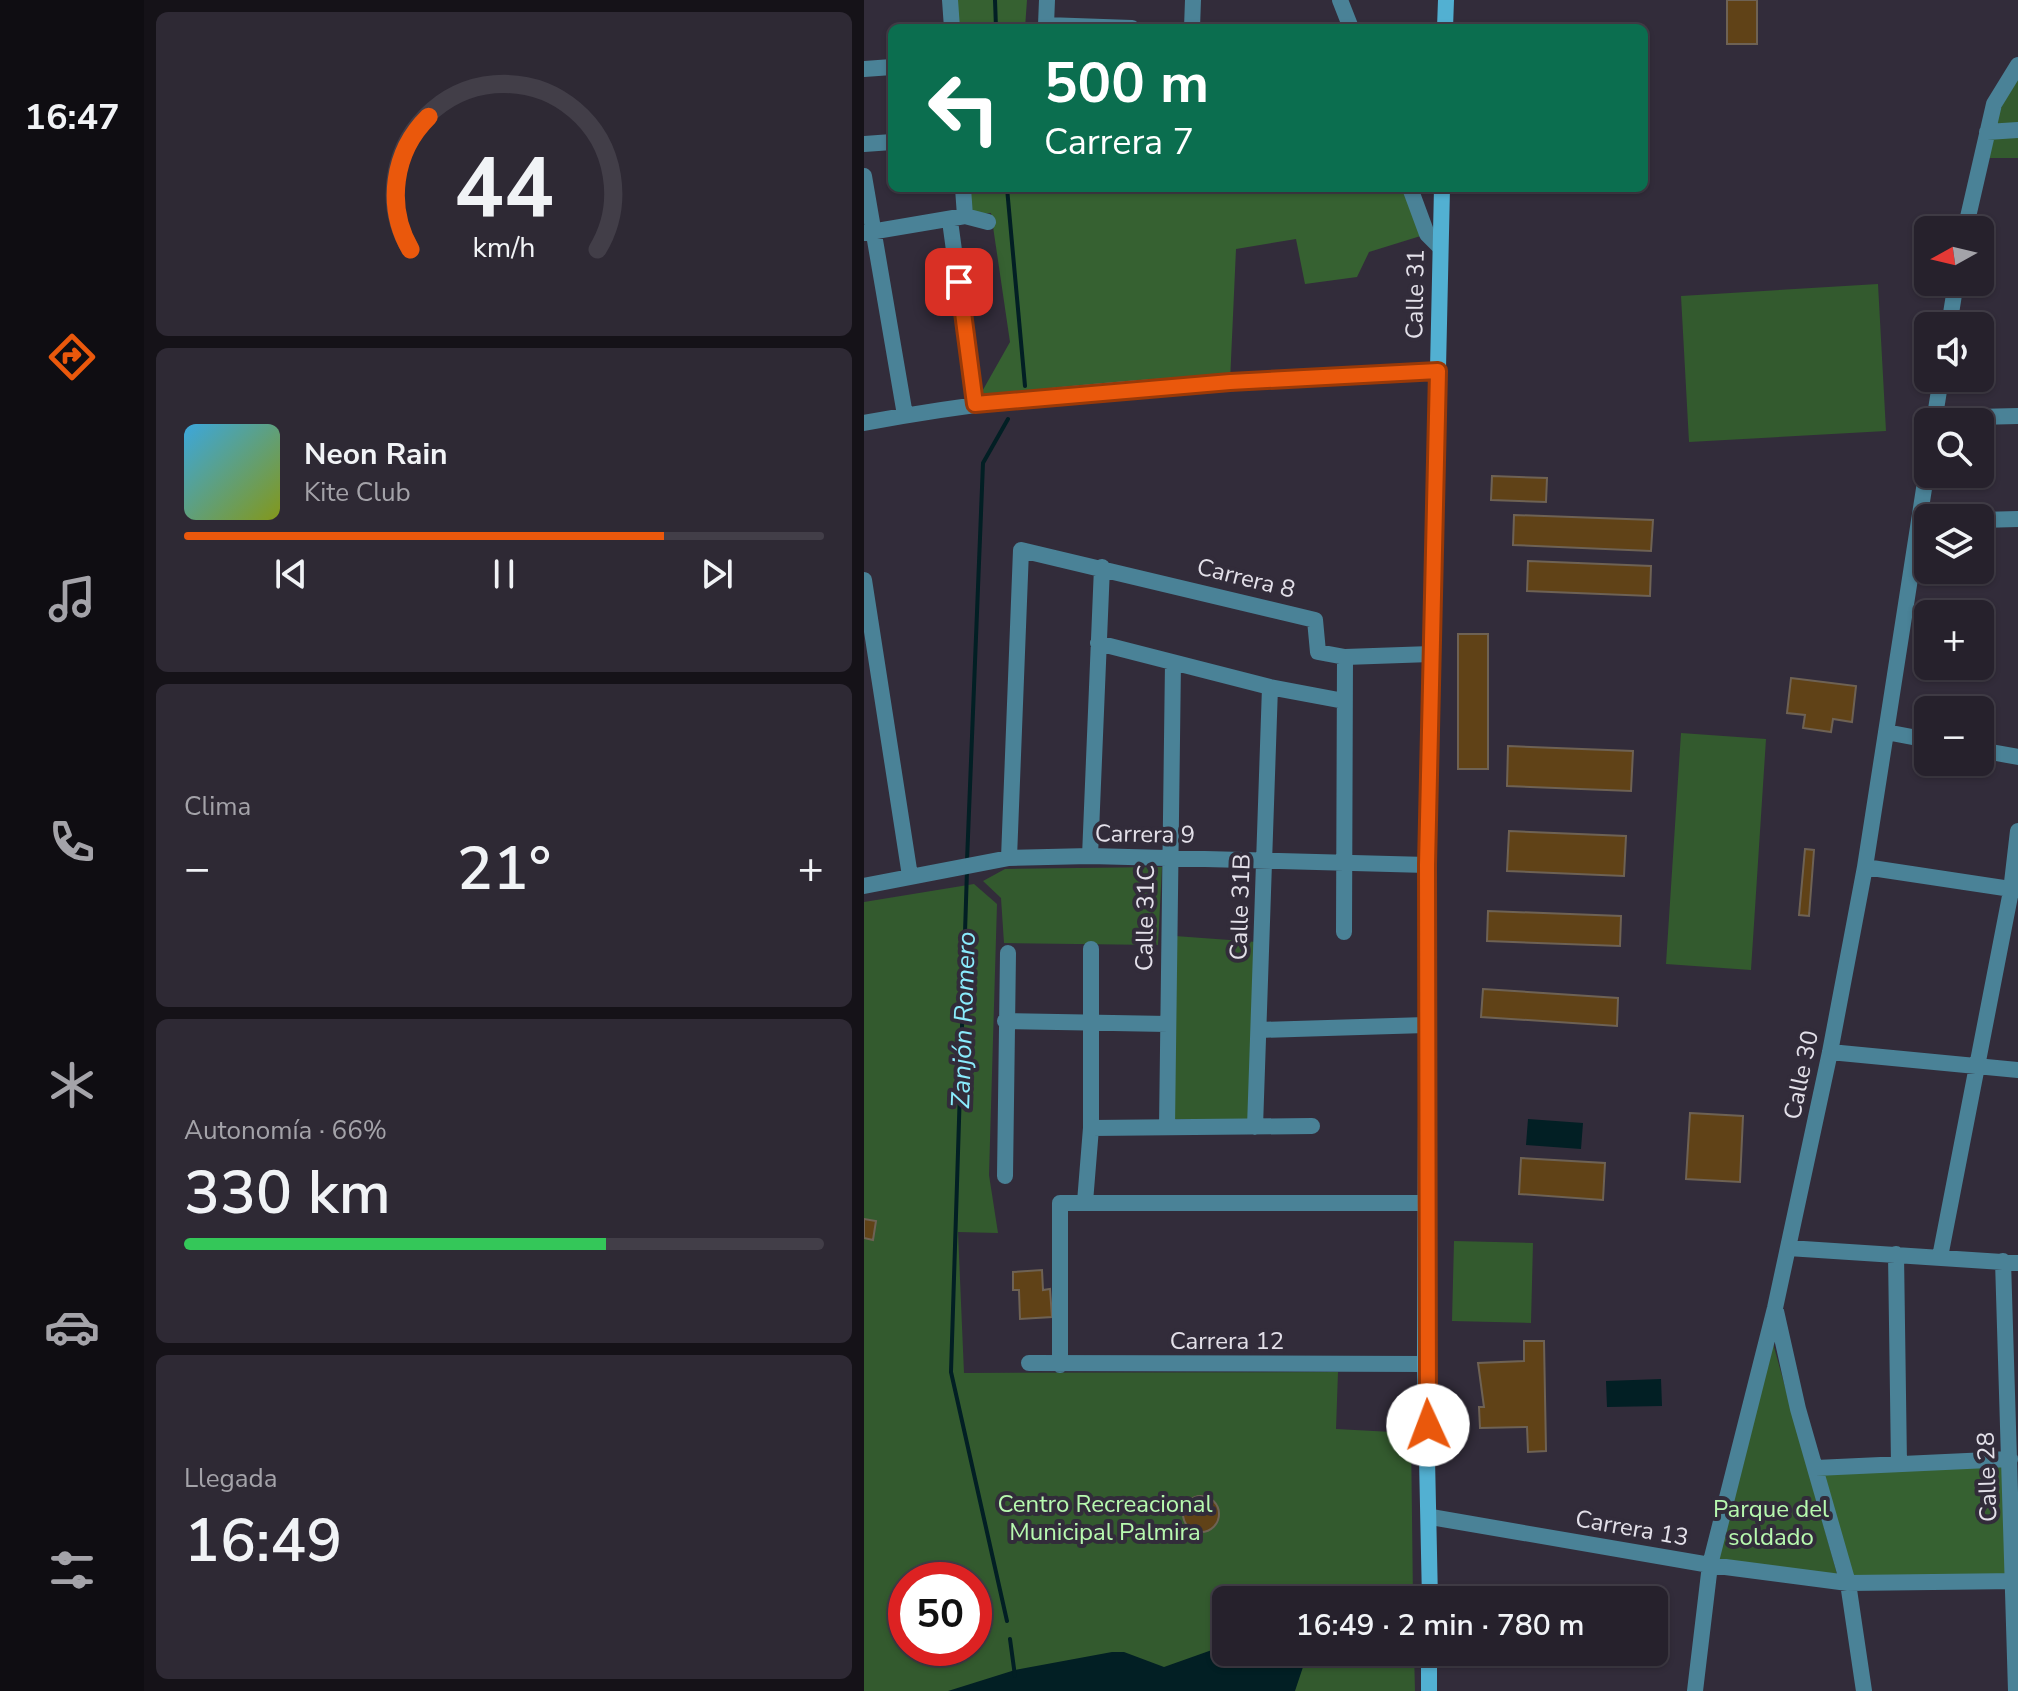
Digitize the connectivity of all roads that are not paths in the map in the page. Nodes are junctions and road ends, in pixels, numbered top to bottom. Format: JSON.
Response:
{"nodes":[{"id":1,"x":950,"y":0,"type":"edge"},
{"id":2,"x":1047,"y":0,"type":"edge"},
{"id":3,"x":1193,"y":0,"type":"edge"},
{"id":4,"x":1340,"y":0,"type":"edge"},
{"id":5,"x":1446,"y":0,"type":"edge"},
{"id":6,"x":952,"y":24,"type":"edge"},
{"id":7,"x":1046,"y":24,"type":"edge"},
{"id":8,"x":1192,"y":24,"type":"edge"},
{"id":9,"x":1349,"y":24,"type":"edge"},
{"id":10,"x":1445,"y":24,"type":"edge"},
{"id":11,"x":2018,"y":65,"type":"edge"},
{"id":12,"x":888,"y":67,"type":"edge"},
{"id":13,"x":864,"y":69,"type":"edge"},
{"id":14,"x":2018,"y":130,"type":"edge"},
{"id":15,"x":1987,"y":132,"type":"junction"},
{"id":16,"x":888,"y":142,"type":"edge"},
{"id":17,"x":864,"y":144,"type":"edge"},
{"id":18,"x":864,"y":176,"type":"edge"},
{"id":19,"x":962,"y":192,"type":"edge"},
{"id":20,"x":1411,"y":192,"type":"edge"},
{"id":21,"x":1442,"y":192,"type":"edge"},
{"id":22,"x":1968,"y":216,"type":"edge"},
{"id":23,"x":958,"y":218,"type":"junction"},
{"id":24,"x":988,"y":222,"type":"dead end"},
{"id":25,"x":868,"y":233,"type":"edge"},
{"id":26,"x":1440,"y":247,"type":"junction"},
{"id":27,"x":1438,"y":371,"type":"junction"},
{"id":28,"x":975,"y":404,"type":"junction"},
{"id":29,"x":905,"y":415,"type":"junction"},
{"id":30,"x":2018,"y":416,"type":"edge"},
{"id":31,"x":1994,"y":417,"type":"edge"},
{"id":32,"x":864,"y":423,"type":"edge"},
{"id":33,"x":2018,"y":519,"type":"edge"},
{"id":34,"x":1994,"y":520,"type":"edge"},
{"id":35,"x":1102,"y":567,"type":"junction"},
{"id":36,"x":1914,"y":577,"type":"edge"},
{"id":37,"x":864,"y":580,"type":"edge"},
{"id":38,"x":1098,"y":643,"type":"junction"},
{"id":39,"x":869,"y":650,"type":"edge"},
{"id":40,"x":1431,"y":654,"type":"junction"},
{"id":41,"x":1345,"y":657,"type":"junction"},
{"id":42,"x":1173,"y":662,"type":"junction"},
{"id":43,"x":1270,"y":687,"type":"junction"},
{"id":44,"x":1344,"y":701,"type":"junction"},
{"id":45,"x":1886,"y":732,"type":"junction"},
{"id":46,"x":1914,"y":737,"type":"edge"},
{"id":47,"x":1994,"y":753,"type":"edge"},
{"id":48,"x":2018,"y":757,"type":"edge"},
{"id":49,"x":2018,"y":831,"type":"edge"},
{"id":50,"x":1090,"y":856,"type":"junction"},
{"id":51,"x":1009,"y":858,"type":"junction"},
{"id":52,"x":1170,"y":858,"type":"junction"},
{"id":53,"x":1266,"y":861,"type":"junction"},
{"id":54,"x":1345,"y":863,"type":"junction"},
{"id":55,"x":1427,"y":865,"type":"junction"},
{"id":56,"x":1865,"y":867,"type":"junction"},
{"id":57,"x":910,"y":876,"type":"junction"},
{"id":58,"x":864,"y":886,"type":"edge"},
{"id":59,"x":2015,"y":891,"type":"edge"},
{"id":60,"x":1344,"y":932,"type":"dead end"},
{"id":61,"x":1091,"y":949,"type":"dead end"},
{"id":62,"x":1008,"y":953,"type":"dead end"},
{"id":63,"x":1005,"y":1021,"type":"junction"},
{"id":64,"x":1091,"y":1023,"type":"junction"},
{"id":65,"x":1168,"y":1024,"type":"junction"},
{"id":66,"x":1426,"y":1025,"type":"junction"},
{"id":67,"x":1259,"y":1030,"type":"junction"},
{"id":68,"x":1830,"y":1052,"type":"junction"},
{"id":69,"x":1976,"y":1067,"type":"junction"},
{"id":70,"x":2018,"y":1070,"type":"edge"},
{"id":71,"x":1312,"y":1126,"type":"dead end"},
{"id":72,"x":1167,"y":1127,"type":"junction"},
{"id":73,"x":1255,"y":1127,"type":"junction"},
{"id":74,"x":1091,"y":1128,"type":"junction"},
{"id":75,"x":1005,"y":1176,"type":"dead end"},
{"id":76,"x":1085,"y":1202,"type":"junction"},
{"id":77,"x":1425,"y":1203,"type":"junction"},
{"id":78,"x":1788,"y":1248,"type":"junction"},
{"id":79,"x":1896,"y":1254,"type":"junction"},
{"id":80,"x":1940,"y":1257,"type":"junction"},
{"id":81,"x":2010,"y":1262,"type":"edge"},
{"id":82,"x":1775,"y":1308,"type":"junction"},
{"id":83,"x":1029,"y":1363,"type":"dead end"},
{"id":84,"x":1425,"y":1364,"type":"junction"},
{"id":85,"x":1060,"y":1365,"type":"junction"},
{"id":86,"x":2010,"y":1459,"type":"junction"},
{"id":87,"x":1899,"y":1464,"type":"junction"},
{"id":88,"x":1816,"y":1468,"type":"junction"},
{"id":89,"x":1431,"y":1517,"type":"junction"},
{"id":90,"x":1710,"y":1565,"type":"junction"},
{"id":91,"x":2016,"y":1582,"type":"edge"},
{"id":92,"x":1848,"y":1583,"type":"junction"},
{"id":93,"x":1430,"y":1586,"type":"edge"},
{"id":94,"x":1429,"y":1666,"type":"edge"},
{"id":95,"x":1429,"y":1691,"type":"edge"},
{"id":96,"x":1695,"y":1691,"type":"edge"},
{"id":97,"x":1864,"y":1691,"type":"edge"},
{"id":98,"x":2016,"y":1691,"type":"edge"}],
"edges":[{"from":1,"to":6,"type":"street"},
{"from":2,"to":7,"type":"street"},
{"from":3,"to":8,"type":"street"},
{"from":4,"to":9,"type":"street"},
{"from":5,"to":10,"type":"main road"},
{"from":11,"to":15,"type":"street"},
{"from":12,"to":13,"type":"street"},
{"from":14,"to":15,"type":"street"},
{"from":15,"to":22,"type":"street"},
{"from":16,"to":17,"type":"street"},
{"from":18,"to":25,"type":"street"},
{"from":19,"to":23,"type":"street"},
{"from":20,"to":26,"type":"street"},
{"from":21,"to":26,"type":"main road","name":"Calle 31"},
{"from":23,"to":24,"type":"street"},
{"from":23,"to":25,"type":"street"},
{"from":23,"to":28,"type":"street"},
{"from":25,"to":29,"type":"street"},
{"from":26,"to":27,"type":"main road","name":"Calle 31"},
{"from":27,"to":28,"type":"street"},
{"from":27,"to":40,"type":"main road","name":"Calle 31"},
{"from":28,"to":29,"type":"street"},
{"from":29,"to":32,"type":"street"},
{"from":30,"to":31,"type":"street"},
{"from":33,"to":34,"type":"street"},
{"from":35,"to":38,"type":"street"},
{"from":35,"to":41,"type":"street","name":"Carrera 8"},
{"from":35,"to":51,"type":"street","name":"Carrera 8"},
{"from":36,"to":45,"type":"street","name":"Calle 30"},
{"from":37,"to":39,"type":"street"},
{"from":38,"to":42,"type":"street"},
{"from":38,"to":50,"type":"street"},
{"from":39,"to":57,"type":"street"},
{"from":40,"to":41,"type":"street"},
{"from":40,"to":55,"type":"main road","name":"Calle 31"},
{"from":41,"to":44,"type":"street"},
{"from":42,"to":43,"type":"street"},
{"from":42,"to":52,"type":"street","name":"Calle 31C"},
{"from":43,"to":44,"type":"street"},
{"from":43,"to":53,"type":"street","name":"Calle 31B"},
{"from":44,"to":54,"type":"street"},
{"from":45,"to":46,"type":"street"},
{"from":45,"to":56,"type":"street","name":"Calle 30"},
{"from":47,"to":48,"type":"street"},
{"from":49,"to":59,"type":"street"},
{"from":50,"to":51,"type":"street","name":"Carrera 9"},
{"from":50,"to":52,"type":"street","name":"Carrera 9"},
{"from":51,"to":57,"type":"street","name":"Carrera 9"},
{"from":52,"to":53,"type":"street","name":"Carrera 9"},
{"from":52,"to":65,"type":"street","name":"Calle 31C"},
{"from":53,"to":54,"type":"street","name":"Carrera 9"},
{"from":53,"to":67,"type":"street","name":"Calle 31B"},
{"from":54,"to":55,"type":"street","name":"Carrera 9"},
{"from":54,"to":60,"type":"street"},
{"from":55,"to":66,"type":"main road","name":"Calle 31"},
{"from":56,"to":59,"type":"street"},
{"from":56,"to":68,"type":"street","name":"Calle 30"},
{"from":57,"to":58,"type":"street","name":"Carrera 9"},
{"from":59,"to":69,"type":"street"},
{"from":61,"to":64,"type":"street"},
{"from":62,"to":63,"type":"street"},
{"from":63,"to":64,"type":"street"},
{"from":63,"to":75,"type":"street"},
{"from":64,"to":65,"type":"street"},
{"from":64,"to":74,"type":"street"},
{"from":65,"to":72,"type":"street","name":"Calle 31C"},
{"from":66,"to":67,"type":"street"},
{"from":66,"to":77,"type":"main road","name":"Calle 31"},
{"from":67,"to":73,"type":"street","name":"Calle 31B"},
{"from":68,"to":69,"type":"street"},
{"from":68,"to":78,"type":"street","name":"Calle 30"},
{"from":69,"to":70,"type":"street"},
{"from":69,"to":80,"type":"street"},
{"from":71,"to":73,"type":"street"},
{"from":72,"to":73,"type":"street"},
{"from":72,"to":74,"type":"street"},
{"from":74,"to":76,"type":"street"},
{"from":76,"to":77,"type":"street"},
{"from":76,"to":85,"type":"street"},
{"from":77,"to":84,"type":"main road","name":"Calle 31"},
{"from":78,"to":79,"type":"street"},
{"from":78,"to":82,"type":"street","name":"Calle 30"},
{"from":79,"to":80,"type":"street"},
{"from":79,"to":87,"type":"street"},
{"from":80,"to":81,"type":"street"},
{"from":81,"to":86,"type":"street","name":"Calle 28"},
{"from":82,"to":88,"type":"street"},
{"from":82,"to":90,"type":"street","name":"Calle 30"},
{"from":83,"to":85,"type":"street","name":"Carrera 12"},
{"from":84,"to":85,"type":"street","name":"Carrera 12"},
{"from":84,"to":89,"type":"main road","name":"Calle 31"},
{"from":86,"to":87,"type":"street"},
{"from":86,"to":91,"type":"street","name":"Calle 28"},
{"from":87,"to":88,"type":"street"},
{"from":88,"to":92,"type":"street"},
{"from":89,"to":90,"type":"street","name":"Carrera 13"},
{"from":89,"to":93,"type":"main road","name":"Calle 31"},
{"from":90,"to":92,"type":"street","name":"Carrera 13"},
{"from":90,"to":96,"type":"street","name":"Calle 30"},
{"from":91,"to":92,"type":"street","name":"Carrera 13"},
{"from":91,"to":98,"type":"street","name":"Calle 28"},
{"from":92,"to":97,"type":"street"},
{"from":94,"to":95,"type":"main road"}]}
